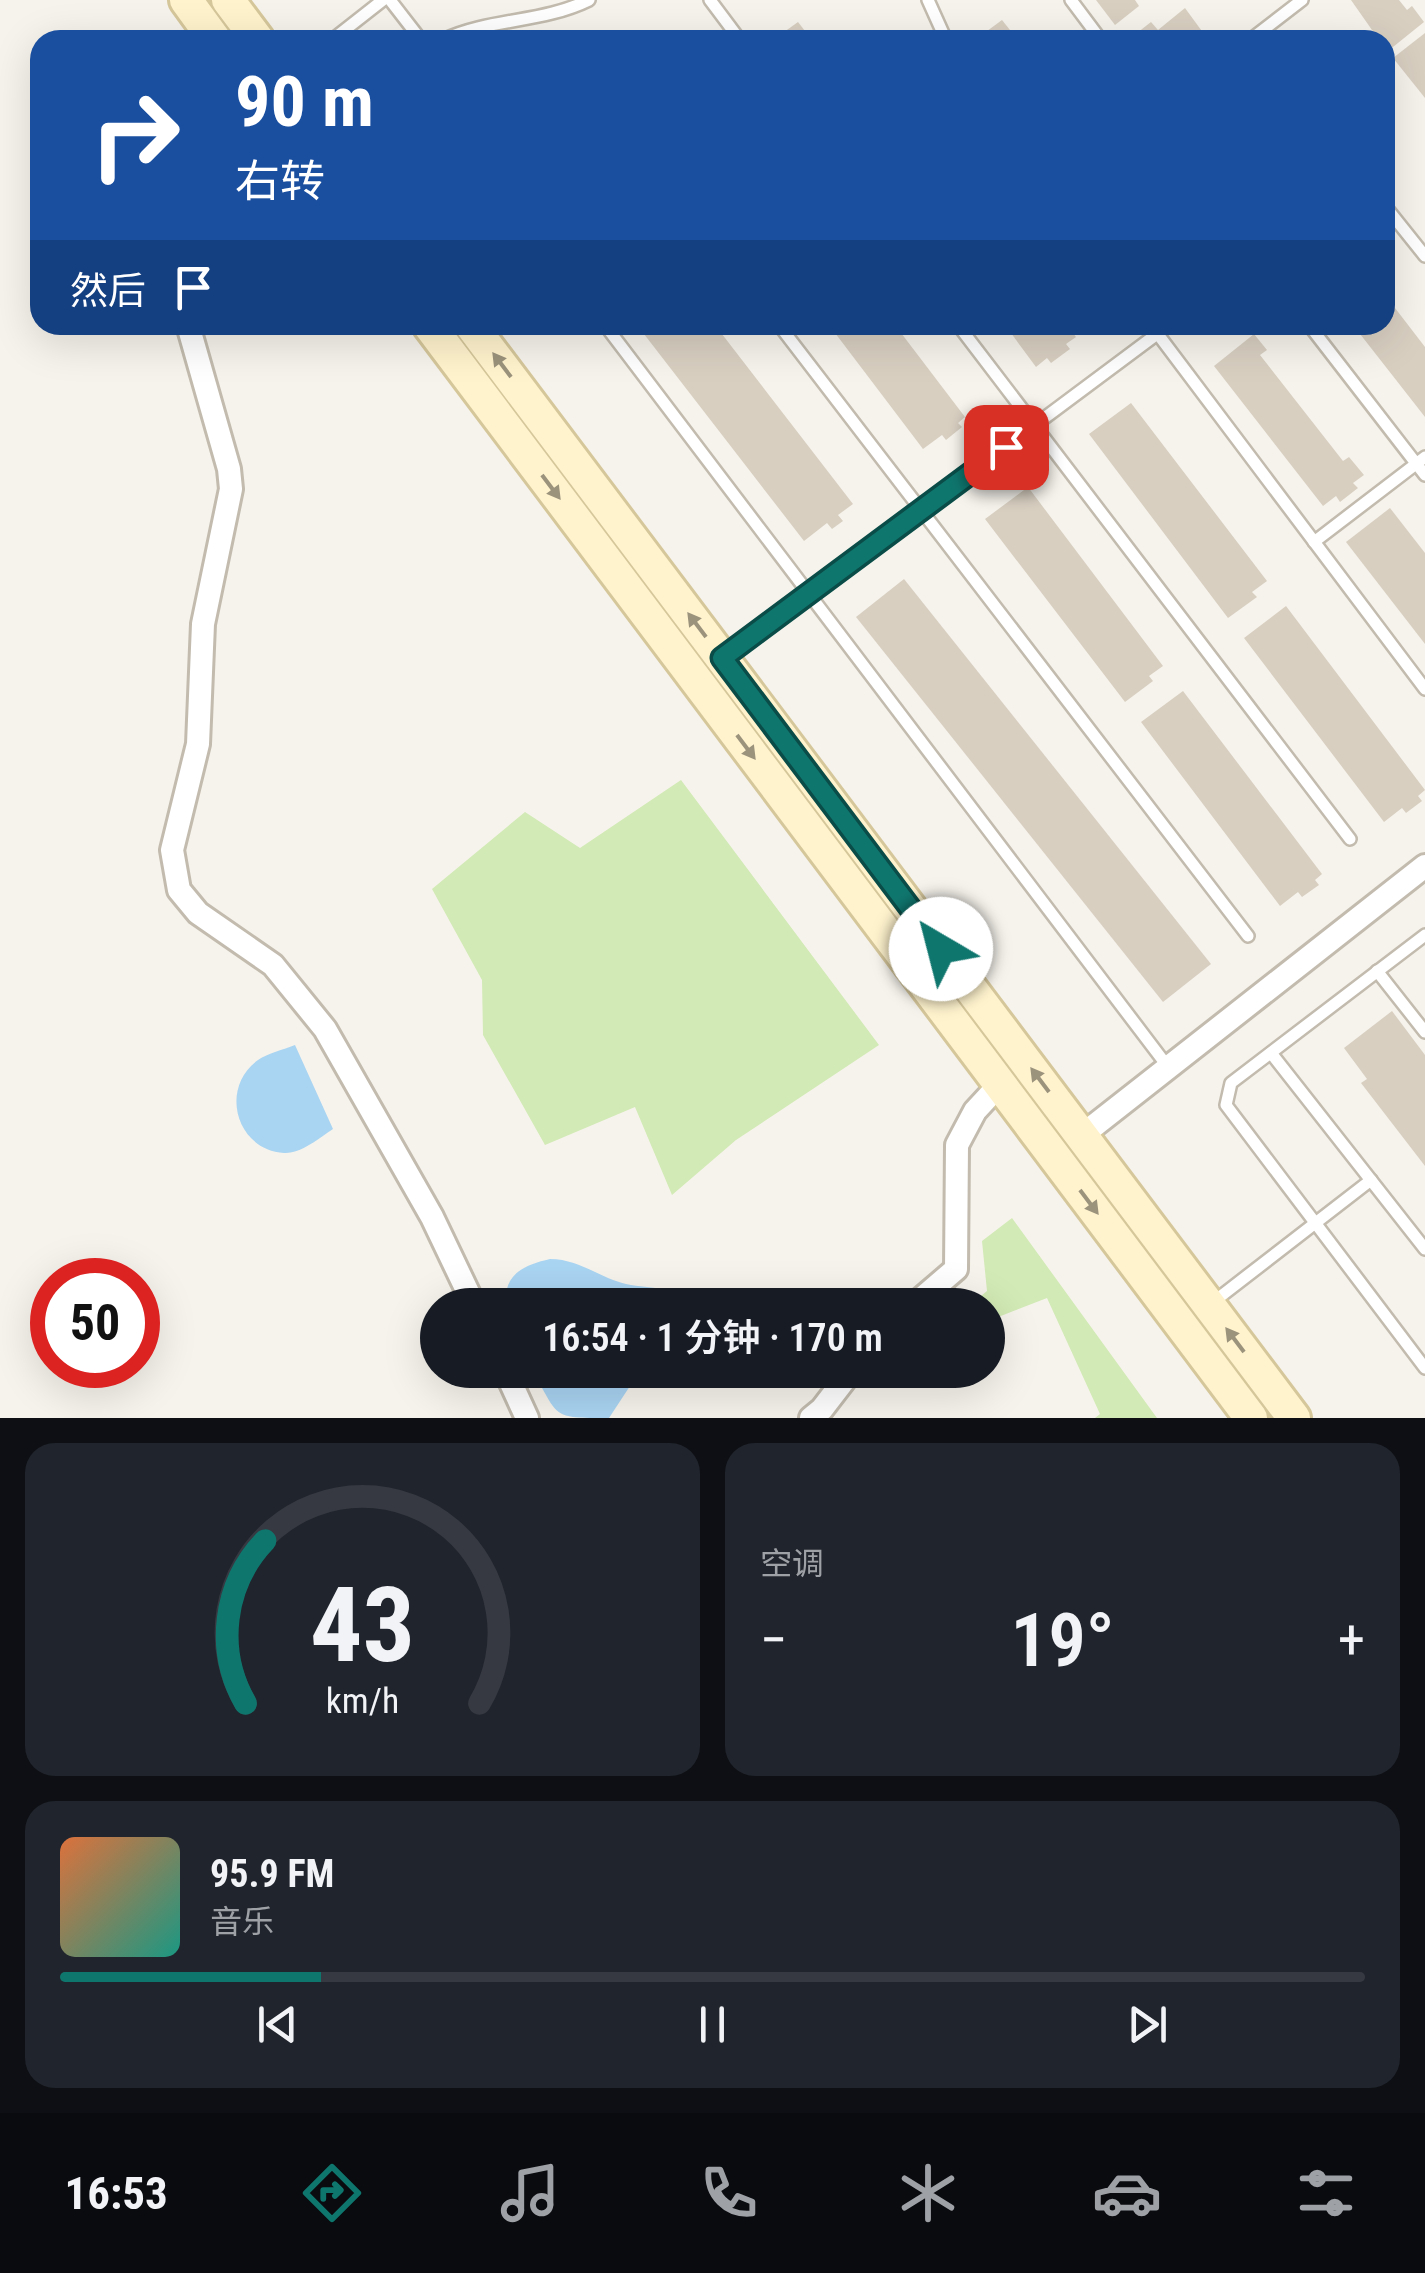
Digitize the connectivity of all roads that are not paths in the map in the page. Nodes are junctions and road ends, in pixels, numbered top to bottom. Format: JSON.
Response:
{"nodes":[{"id":1,"x":186,"y":0,"type":"edge"},
{"id":2,"x":228,"y":0,"type":"edge"},
{"id":3,"x":387,"y":0,"type":"edge"},
{"id":4,"x":588,"y":0,"type":"edge"},
{"id":5,"x":710,"y":0,"type":"edge"},
{"id":6,"x":928,"y":0,"type":"edge"},
{"id":7,"x":1071,"y":0,"type":"edge"},
{"id":8,"x":1302,"y":0,"type":"edge"},
{"id":9,"x":208,"y":30,"type":"edge"},
{"id":10,"x":250,"y":30,"type":"edge"},
{"id":11,"x":346,"y":30,"type":"edge"},
{"id":12,"x":412,"y":30,"type":"edge"},
{"id":13,"x":468,"y":30,"type":"edge"},
{"id":14,"x":732,"y":30,"type":"edge"},
{"id":15,"x":942,"y":30,"type":"edge"},
{"id":16,"x":1094,"y":30,"type":"edge"},
{"id":17,"x":1263,"y":30,"type":"edge"},
{"id":18,"x":1395,"y":218,"type":"edge"},
{"id":19,"x":1425,"y":256,"type":"edge"},
{"id":20,"x":191,"y":335,"type":"edge"},
{"id":21,"x":438,"y":335,"type":"edge"},
{"id":22,"x":480,"y":335,"type":"edge"},
{"id":23,"x":612,"y":335,"type":"edge"},
{"id":24,"x":787,"y":335,"type":"edge"},
{"id":25,"x":966,"y":335,"type":"edge"},
{"id":26,"x":1147,"y":335,"type":"edge"},
{"id":27,"x":1159,"y":335,"type":"edge"},
{"id":28,"x":1317,"y":335,"type":"edge"},
{"id":29,"x":1034,"y":426,"type":"junction"},
{"id":30,"x":1420,"y":460,"type":"edge"},
{"id":31,"x":1425,"y":476,"type":"edge"},
{"id":32,"x":921,"y":510,"type":"junction"},
{"id":33,"x":1314,"y":542,"type":"junction"},
{"id":34,"x":809,"y":594,"type":"junction"},
{"id":35,"x":722,"y":658,"type":"junction"},
{"id":36,"x":1425,"y":688,"type":"edge"},
{"id":37,"x":1350,"y":839,"type":"dead end"},
{"id":38,"x":1425,"y":866,"type":"edge"},
{"id":39,"x":1425,"y":935,"type":"edge"},
{"id":40,"x":1248,"y":936,"type":"dead end"},
{"id":41,"x":1377,"y":972,"type":"junction"},
{"id":42,"x":1425,"y":1032,"type":"edge"},
{"id":43,"x":1271,"y":1053,"type":"junction"},
{"id":44,"x":1168,"y":1067,"type":"junction"},
{"id":45,"x":1000,"y":1084,"type":"junction"},
{"id":46,"x":1081,"y":1136,"type":"junction"},
{"id":47,"x":1371,"y":1180,"type":"junction"},
{"id":48,"x":1315,"y":1223,"type":"junction"},
{"id":49,"x":1425,"y":1250,"type":"edge"},
{"id":50,"x":466,"y":1288,"type":"edge"},
{"id":51,"x":934,"y":1288,"type":"edge"},
{"id":52,"x":1209,"y":1306,"type":"junction"},
{"id":53,"x":1424,"y":1365,"type":"edge"},
{"id":54,"x":513,"y":1388,"type":"edge"},
{"id":55,"x":838,"y":1388,"type":"edge"},
{"id":56,"x":528,"y":1418,"type":"edge"},
{"id":57,"x":811,"y":1418,"type":"edge"},
{"id":58,"x":1251,"y":1418,"type":"edge"},
{"id":59,"x":1294,"y":1418,"type":"edge"}],
"edges":[{"from":1,"to":9,"type":"main road"},
{"from":2,"to":10,"type":"main road"},
{"from":3,"to":11,"type":"lane"},
{"from":3,"to":12,"type":"lane"},
{"from":4,"to":13,"type":"lane"},
{"from":5,"to":14,"type":"lane"},
{"from":6,"to":15,"type":"lane"},
{"from":7,"to":16,"type":"lane"},
{"from":8,"to":17,"type":"lane"},
{"from":18,"to":19,"type":"lane"},
{"from":20,"to":50,"type":"street"},
{"from":21,"to":45,"type":"main road","one_way":true},
{"from":35,"to":22,"type":"main road","one_way":true},
{"from":23,"to":34,"type":"lane"},
{"from":24,"to":32,"type":"lane"},
{"from":25,"to":29,"type":"lane"},
{"from":26,"to":29,"type":"lane"},
{"from":27,"to":33,"type":"lane"},
{"from":28,"to":30,"type":"lane"},
{"from":29,"to":32,"type":"lane"},
{"from":29,"to":37,"type":"lane"},
{"from":30,"to":31,"type":"lane"},
{"from":30,"to":33,"type":"lane"},
{"from":32,"to":34,"type":"lane"},
{"from":32,"to":40,"type":"lane"},
{"from":33,"to":36,"type":"lane"},
{"from":34,"to":35,"type":"lane"},
{"from":34,"to":44,"type":"lane"},
{"from":46,"to":35,"type":"main road","one_way":true},
{"from":38,"to":44,"type":"street"},
{"from":39,"to":41,"type":"lane"},
{"from":41,"to":42,"type":"lane"},
{"from":41,"to":43,"type":"lane"},
{"from":43,"to":47,"type":"lane"},
{"from":43,"to":48,"type":"lane"},
{"from":44,"to":46,"type":"street"},
{"from":45,"to":51,"type":"street"},
{"from":45,"to":58,"type":"main road","one_way":true},
{"from":46,"to":52,"type":"main road"},
{"from":47,"to":48,"type":"lane"},
{"from":47,"to":49,"type":"lane"},
{"from":48,"to":52,"type":"lane"},
{"from":48,"to":53,"type":"lane"},
{"from":59,"to":52,"type":"main road","one_way":true},
{"from":54,"to":56,"type":"street"},
{"from":55,"to":57,"type":"street"}]}
